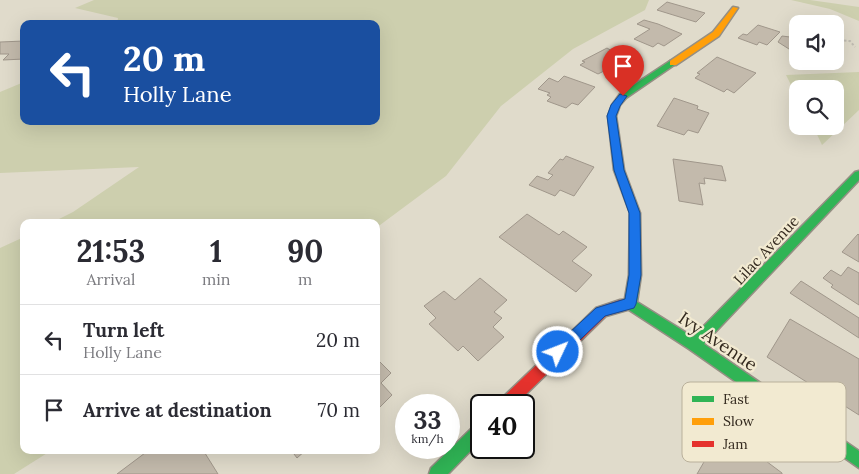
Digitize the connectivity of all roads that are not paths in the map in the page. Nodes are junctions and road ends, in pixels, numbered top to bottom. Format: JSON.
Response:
{"nodes":[{"id":1,"x":735,"y":8,"type":"dead end"},
{"id":2,"x":859,"y":174,"type":"edge"},
{"id":3,"x":630,"y":304,"type":"junction"},
{"id":4,"x":694,"y":345,"type":"junction"},
{"id":5,"x":747,"y":382,"type":"edge"},
{"id":6,"x":516,"y":394,"type":"edge"},
{"id":7,"x":470,"y":440,"type":"edge"},
{"id":8,"x":846,"y":451,"type":"edge"},
{"id":9,"x":859,"y":460,"type":"edge"},
{"id":10,"x":437,"y":474,"type":"edge"}],
"edges":[{"from":1,"to":3,"type":"street"},
{"from":2,"to":4,"type":"street","name":"Lilac Avenue"},
{"from":3,"to":4,"type":"street","name":"Ivy Avenue"},
{"from":3,"to":6,"type":"street"},
{"from":4,"to":5,"type":"street","name":"Ivy Avenue"},
{"from":7,"to":10,"type":"street"},
{"from":8,"to":9,"type":"street","name":"Ivy Avenue"}]}
